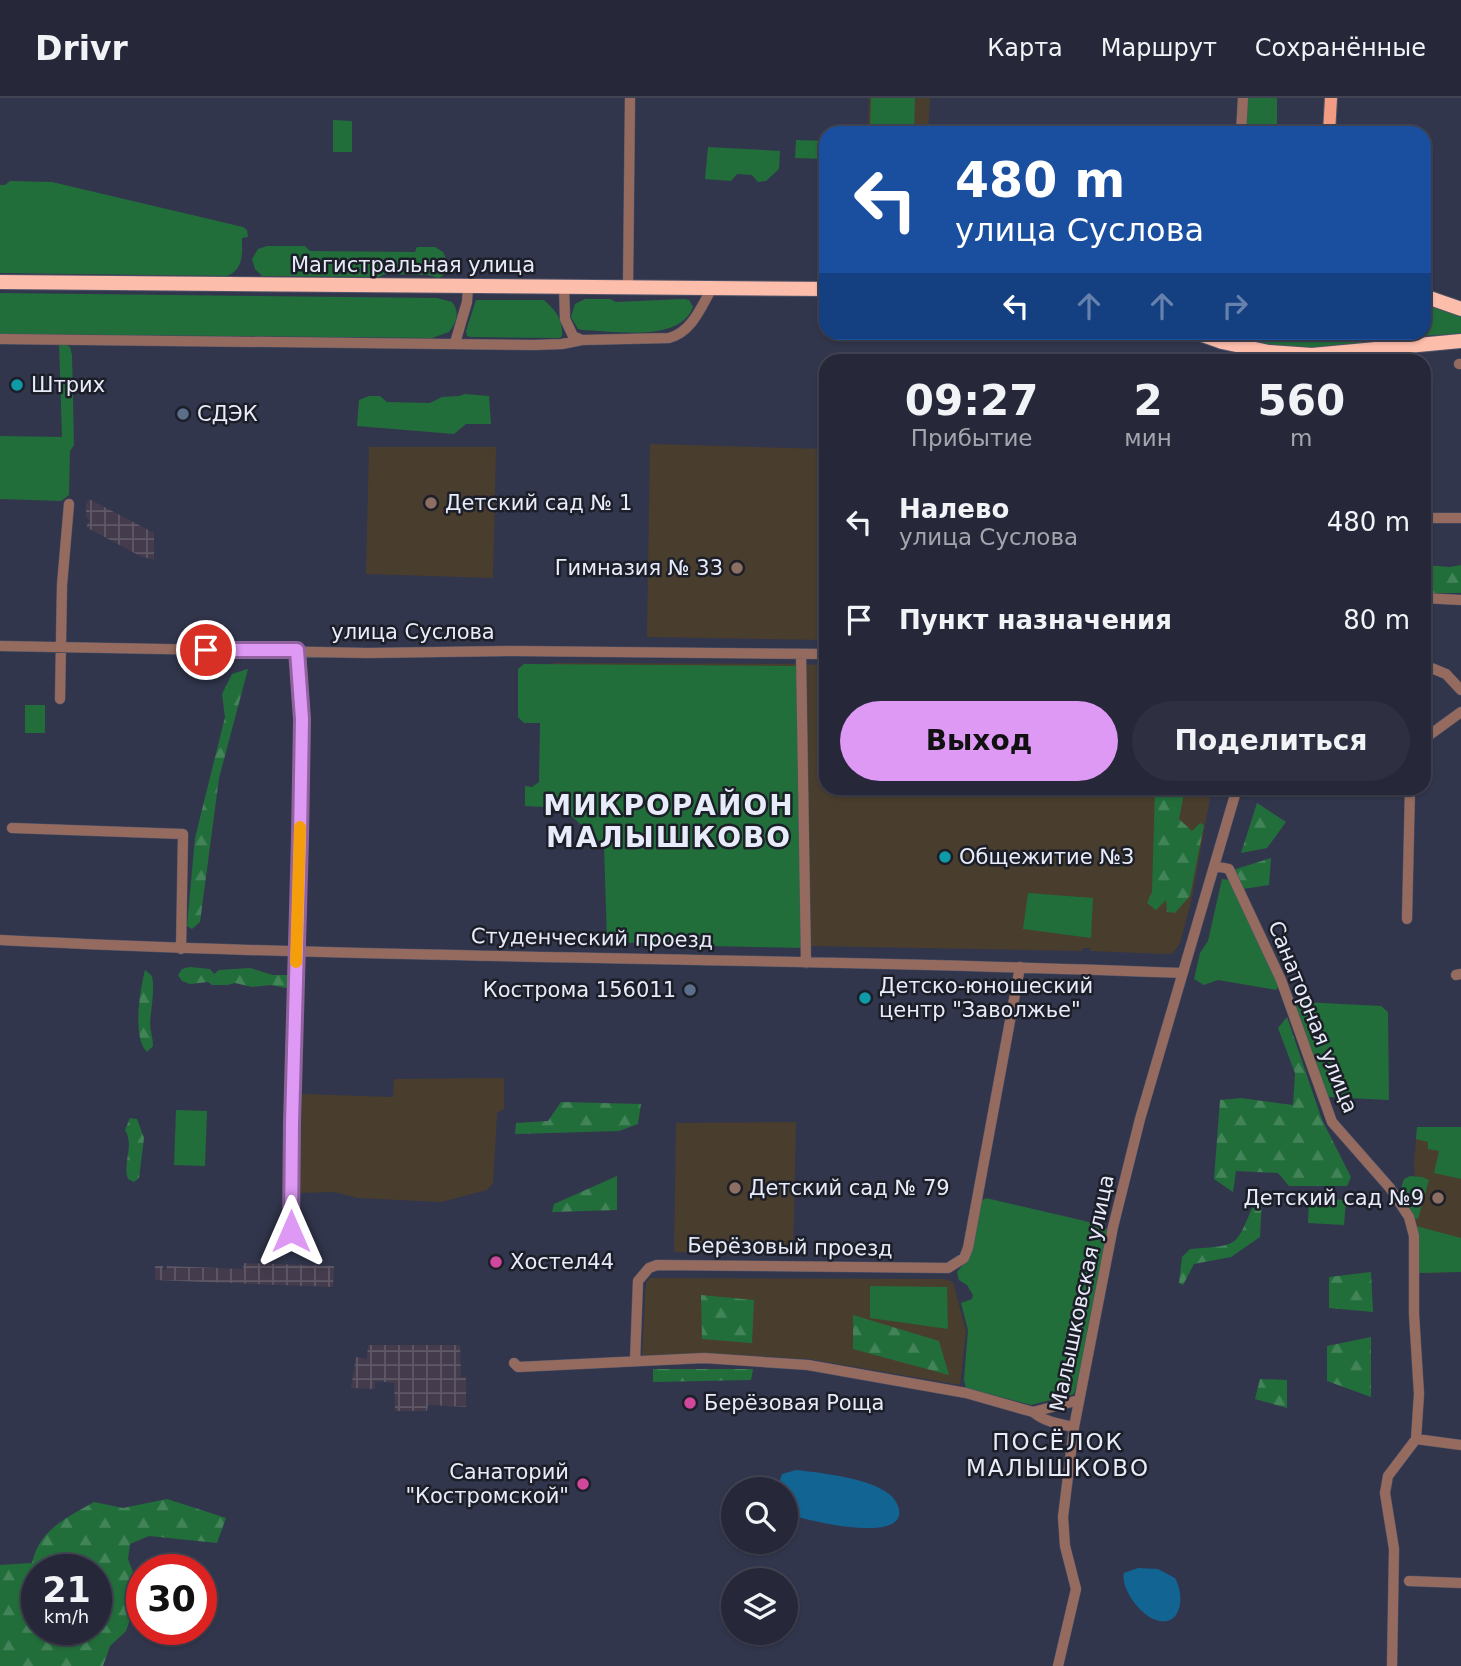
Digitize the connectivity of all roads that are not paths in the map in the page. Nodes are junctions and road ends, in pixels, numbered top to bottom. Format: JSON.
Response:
{"nodes":[{"id":1,"x":630,"y":98,"type":"edge"},
{"id":2,"x":1243,"y":98,"type":"edge"},
{"id":3,"x":1331,"y":98,"type":"edge"},
{"id":4,"x":1241,"y":126,"type":"edge"},
{"id":5,"x":1329,"y":126,"type":"edge"},
{"id":6,"x":0,"y":282,"type":"edge"},
{"id":7,"x":564,"y":286,"type":"junction"},
{"id":8,"x":468,"y":287,"type":"junction"},
{"id":9,"x":628,"y":287,"type":"junction"},
{"id":10,"x":712,"y":288,"type":"junction"},
{"id":11,"x":819,"y":289,"type":"edge"},
{"id":12,"x":1431,"y":298,"type":"edge"},
{"id":13,"x":1461,"y":309,"type":"edge"},
{"id":14,"x":0,"y":339,"type":"edge"},
{"id":15,"x":582,"y":340,"type":"junction"},
{"id":16,"x":1216,"y":340,"type":"edge"},
{"id":17,"x":1396,"y":340,"type":"edge"},
{"id":18,"x":1461,"y":341,"type":"edge"},
{"id":19,"x":455,"y":343,"type":"junction"},
{"id":20,"x":1384,"y":348,"type":"junction"},
{"id":21,"x":1264,"y":354,"type":"edge"},
{"id":22,"x":1340,"y":354,"type":"edge"},
{"id":23,"x":69,"y":505,"type":"dead end"},
{"id":24,"x":1431,"y":518,"type":"edge"},
{"id":25,"x":1461,"y":518,"type":"edge"},
{"id":26,"x":1431,"y":598,"type":"edge"},
{"id":27,"x":1461,"y":600,"type":"edge"},
{"id":28,"x":0,"y":646,"type":"edge"},
{"id":29,"x":62,"y":647,"type":"junction"},
{"id":30,"x":297,"y":650,"type":"junction"},
{"id":31,"x":801,"y":654,"type":"junction"},
{"id":32,"x":819,"y":654,"type":"edge"},
{"id":33,"x":1431,"y":668,"type":"edge"},
{"id":34,"x":1461,"y":691,"type":"edge"},
{"id":35,"x":60,"y":699,"type":"dead end"},
{"id":36,"x":1461,"y":712,"type":"edge"},
{"id":37,"x":1431,"y":734,"type":"edge"},
{"id":38,"x":1235,"y":795,"type":"edge"},
{"id":39,"x":1410,"y":795,"type":"edge"},
{"id":40,"x":12,"y":828,"type":"dead end"},
{"id":41,"x":1216,"y":866,"type":"junction"},
{"id":42,"x":1407,"y":919,"type":"dead end"},
{"id":43,"x":0,"y":940,"type":"edge"},
{"id":44,"x":181,"y":948,"type":"junction"},
{"id":45,"x":297,"y":951,"type":"junction"},
{"id":46,"x":806,"y":963,"type":"junction"},
{"id":47,"x":1020,"y":967,"type":"junction"},
{"id":48,"x":1183,"y":973,"type":"junction"},
{"id":49,"x":291,"y":1231,"type":"dead end"},
{"id":50,"x":635,"y":1361,"type":"junction"},
{"id":51,"x":513,"y":1363,"type":"dead end"},
{"id":52,"x":1079,"y":1400,"type":"junction"},
{"id":53,"x":1033,"y":1412,"type":"junction"},
{"id":54,"x":1074,"y":1427,"type":"junction"},
{"id":55,"x":1416,"y":1439,"type":"junction"},
{"id":56,"x":1461,"y":1445,"type":"edge"},
{"id":57,"x":1409,"y":1581,"type":"dead end"},
{"id":58,"x":1461,"y":1583,"type":"edge"},
{"id":59,"x":1058,"y":1666,"type":"edge"},
{"id":60,"x":1392,"y":1666,"type":"edge"}],
"edges":[{"from":1,"to":9,"type":"street"},
{"from":2,"to":4,"type":"street"},
{"from":3,"to":5,"type":"main road"},
{"from":6,"to":8,"type":"highway","name":"Магистральная улица"},
{"from":7,"to":8,"type":"highway","name":"Магистральная улица"},
{"from":7,"to":9,"type":"highway","name":"Магистральная улица"},
{"from":7,"to":15,"type":"street"},
{"from":8,"to":19,"type":"street"},
{"from":9,"to":10,"type":"highway","name":"Магистральная улица"},
{"from":10,"to":11,"type":"highway","name":"Магистральная улица"},
{"from":10,"to":15,"type":"street"},
{"from":12,"to":13,"type":"highway"},
{"from":14,"to":19,"type":"street"},
{"from":15,"to":19,"type":"street"},
{"from":16,"to":21,"type":"highway"},
{"from":17,"to":20,"type":"highway"},
{"from":18,"to":20,"type":"highway"},
{"from":20,"to":22,"type":"highway"},
{"from":23,"to":29,"type":"street"},
{"from":24,"to":25,"type":"street"},
{"from":26,"to":27,"type":"street"},
{"from":28,"to":29,"type":"street","name":"улица Суслова"},
{"from":29,"to":30,"type":"street","name":"улица Суслова"},
{"from":29,"to":35,"type":"street"},
{"from":30,"to":31,"type":"street","name":"улица Суслова"},
{"from":30,"to":45,"type":"street"},
{"from":31,"to":32,"type":"street","name":"улица Суслова"},
{"from":31,"to":46,"type":"street"},
{"from":33,"to":34,"type":"street"},
{"from":36,"to":37,"type":"street"},
{"from":38,"to":41,"type":"street","name":"Малышковская улица"},
{"from":39,"to":42,"type":"street"},
{"from":40,"to":44,"type":"street"},
{"from":41,"to":48,"type":"street","name":"Малышковская улица"},
{"from":41,"to":55,"type":"street","name":"Санаторная улица"},
{"from":43,"to":44,"type":"street","name":"Студенческий проезд"},
{"from":44,"to":45,"type":"street","name":"Студенческий проезд"},
{"from":45,"to":46,"type":"street","name":"Студенческий проезд"},
{"from":45,"to":49,"type":"street"},
{"from":46,"to":47,"type":"street","name":"Студенческий проезд"},
{"from":47,"to":48,"type":"street","name":"Студенческий проезд"},
{"from":47,"to":50,"type":"street","name":"Берёзовый проезд"},
{"from":48,"to":52,"type":"street","name":"Малышковская улица"},
{"from":50,"to":51,"type":"street"},
{"from":50,"to":53,"type":"street"},
{"from":52,"to":53,"type":"street"},
{"from":52,"to":54,"type":"street","name":"Малышковская улица"},
{"from":53,"to":54,"type":"street"},
{"from":54,"to":59,"type":"street","name":"Малышковская улица"},
{"from":55,"to":56,"type":"street"},
{"from":55,"to":60,"type":"street"},
{"from":57,"to":58,"type":"street"}]}
